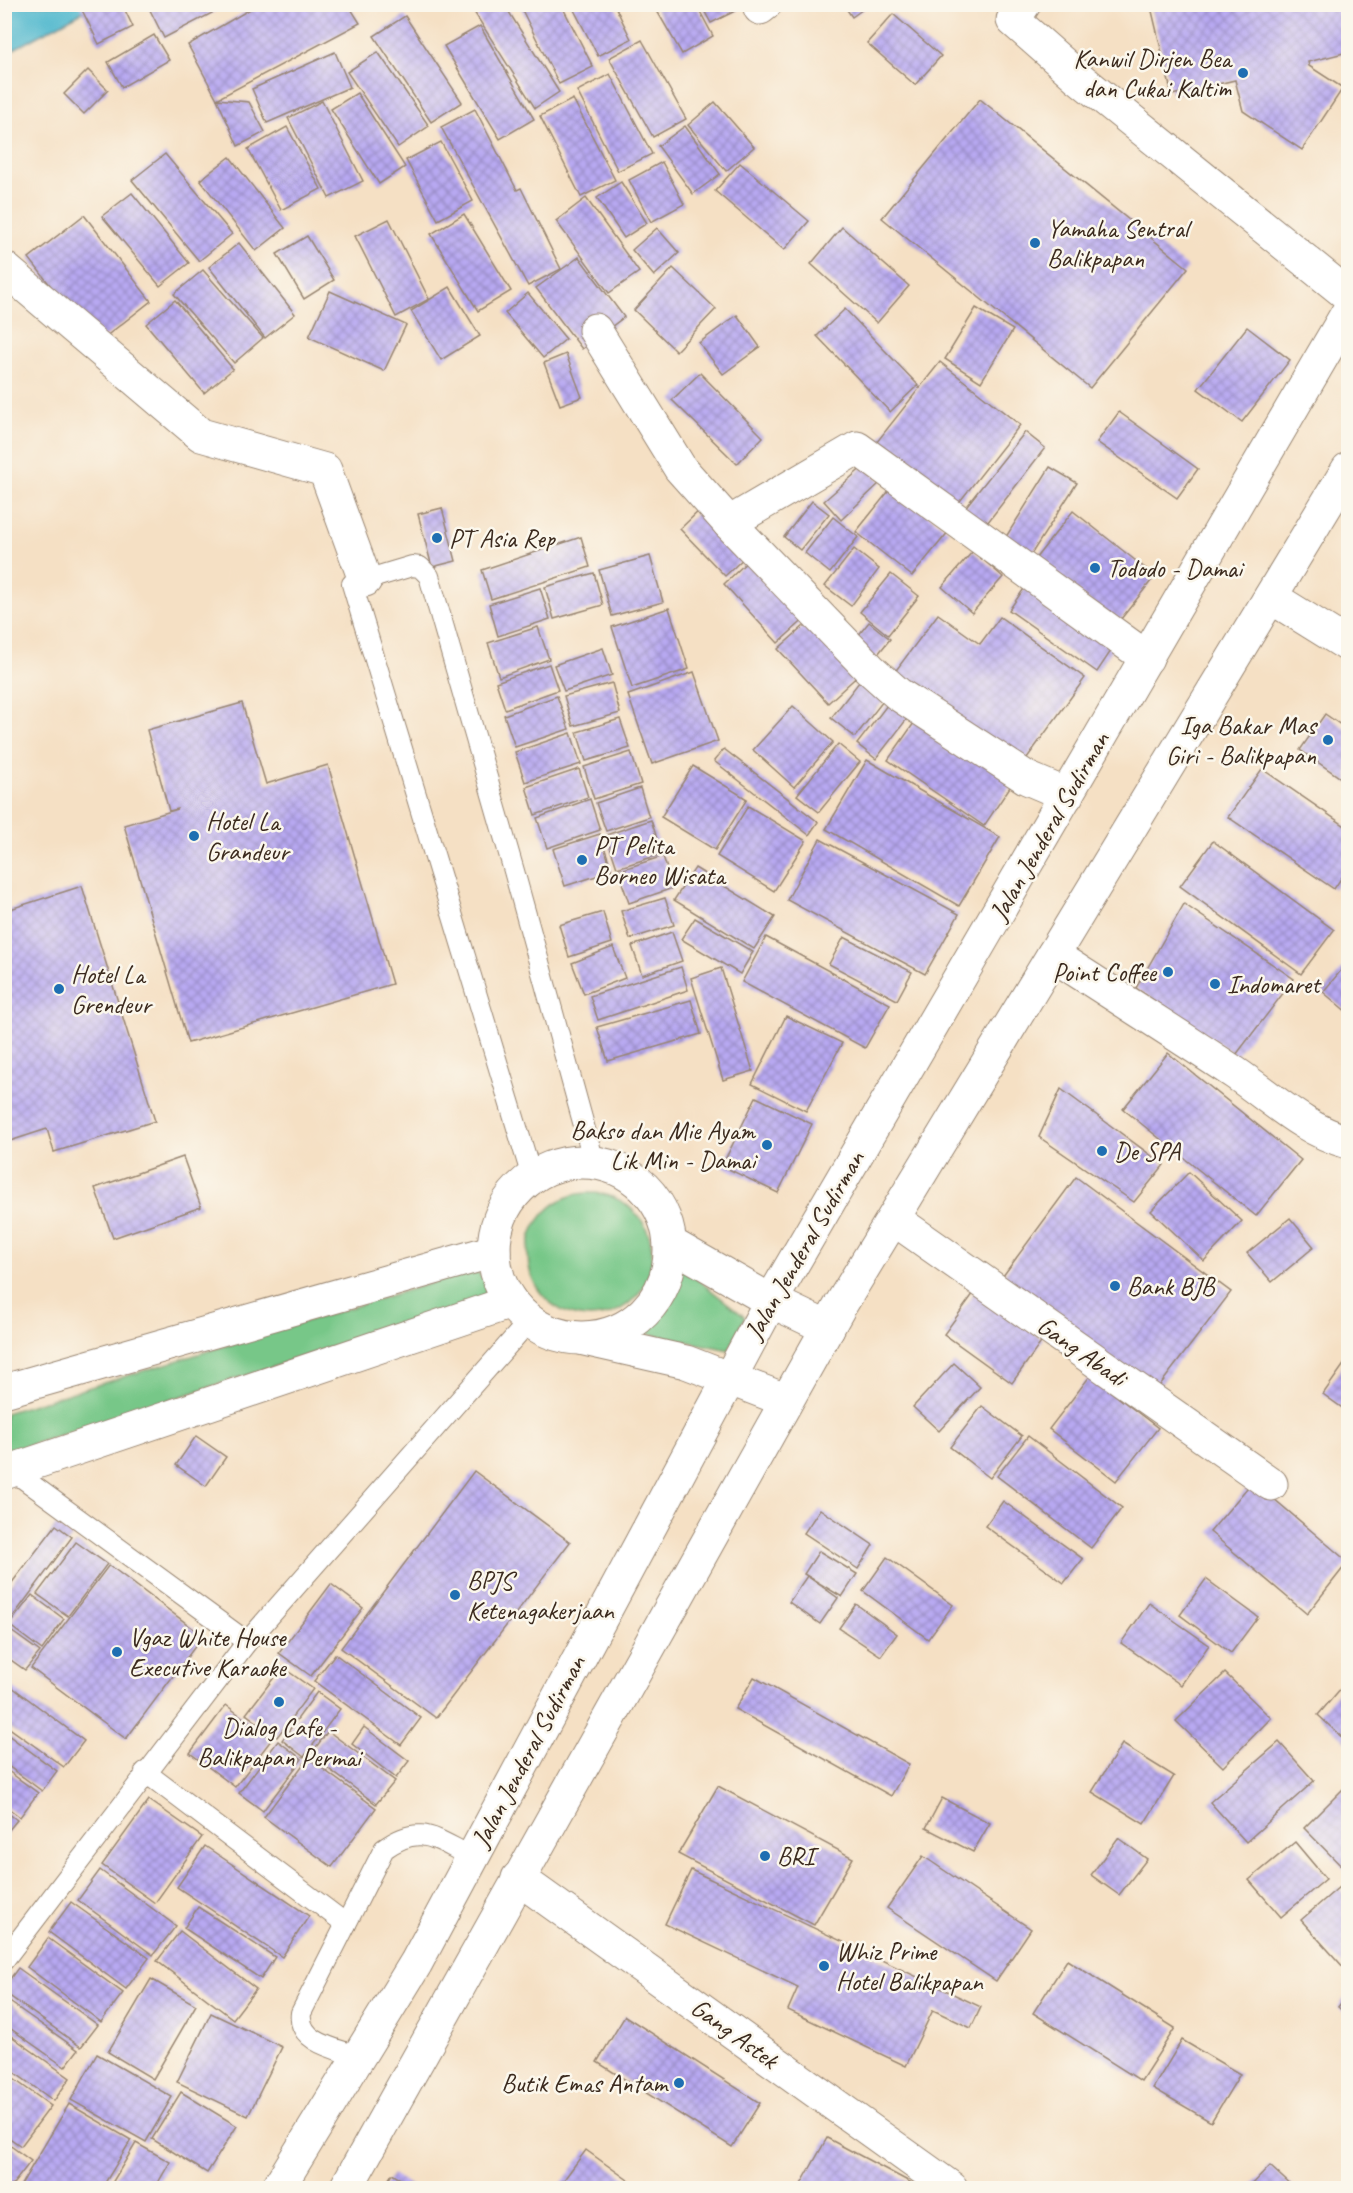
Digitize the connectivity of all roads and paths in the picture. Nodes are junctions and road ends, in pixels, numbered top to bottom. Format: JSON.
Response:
{"nodes":[{"id":1,"x":1024,"y":4,"type":"edge"},
{"id":2,"x":4,"y":268,"type":"edge"},
{"id":3,"x":1348,"y":295,"type":"edge"},
{"id":4,"x":1348,"y":312,"type":"edge"},
{"id":5,"x":594,"y":330,"type":"dead end"},
{"id":6,"x":1348,"y":469,"type":"edge"},
{"id":7,"x":729,"y":523,"type":"junction"},
{"id":8,"x":365,"y":580,"type":"junction"},
{"id":9,"x":1271,"y":597,"type":"junction"},
{"id":10,"x":1348,"y":645,"type":"edge"},
{"id":11,"x":1147,"y":658,"type":"junction"},
{"id":12,"x":1067,"y":795,"type":"junction"},
{"id":13,"x":1053,"y":955,"type":"junction"},
{"id":14,"x":1348,"y":1142,"type":"edge"},
{"id":15,"x":594,"y":1162,"type":"junction"},
{"id":16,"x":532,"y":1177,"type":"junction"},
{"id":17,"x":894,"y":1219,"type":"junction"},
{"id":18,"x":671,"y":1244,"type":"junction"},
{"id":19,"x":494,"y":1251,"type":"junction"},
{"id":20,"x":771,"y":1301,"type":"junction"},
{"id":21,"x":520,"y":1311,"type":"junction"},
{"id":22,"x":828,"y":1328,"type":"junction"},
{"id":23,"x":580,"y":1338,"type":"junction"},
{"id":24,"x":728,"y":1378,"type":"junction"},
{"id":25,"x":4,"y":1391,"type":"edge"},
{"id":26,"x":785,"y":1400,"type":"junction"},
{"id":27,"x":9,"y":1472,"type":"edge"},
{"id":28,"x":1271,"y":1484,"type":"dead end"},
{"id":29,"x":247,"y":1642,"type":"junction"},
{"id":30,"x":145,"y":1772,"type":"junction"},
{"id":31,"x":472,"y":1857,"type":"junction"},
{"id":32,"x":518,"y":1878,"type":"junction"},
{"id":33,"x":346,"y":1924,"type":"junction"},
{"id":34,"x":4,"y":1960,"type":"edge"},
{"id":35,"x":357,"y":2056,"type":"junction"},
{"id":36,"x":278,"y":2188,"type":"edge"},
{"id":37,"x":346,"y":2188,"type":"edge"},
{"id":38,"x":951,"y":2188,"type":"edge"}],
"edges":[{"from":1,"to":3,"type":"main road"},
{"from":2,"to":8,"type":"main road"},
{"from":4,"to":11,"type":"main road","name":"Jalan Jenderal Sudirman"},
{"from":5,"to":7,"type":"main road"},
{"from":6,"to":9,"type":"main road","name":"Jalan Jenderal Sudirman"},
{"from":7,"to":11,"type":"main road"},
{"from":7,"to":12,"type":"main road"},
{"from":8,"to":15,"type":"lane"},
{"from":8,"to":16,"type":"lane"},
{"from":9,"to":10,"type":"main road"},
{"from":9,"to":13,"type":"main road","name":"Jalan Jenderal Sudirman"},
{"from":11,"to":12,"type":"main road","name":"Jalan Jenderal Sudirman"},
{"from":12,"to":20,"type":"main road","name":"Jalan Jenderal Sudirman"},
{"from":13,"to":14,"type":"main road"},
{"from":13,"to":17,"type":"main road","name":"Jalan Jenderal Sudirman"},
{"from":15,"to":16,"type":"main road"},
{"from":15,"to":18,"type":"main road"},
{"from":16,"to":19,"type":"main road"},
{"from":17,"to":22,"type":"main road","name":"Jalan Jenderal Sudirman"},
{"from":17,"to":28,"type":"main road","name":"Gang Abadi"},
{"from":18,"to":20,"type":"main road"},
{"from":18,"to":23,"type":"main road"},
{"from":19,"to":21,"type":"main road"},
{"from":19,"to":25,"type":"main road"},
{"from":20,"to":22,"type":"main road"},
{"from":20,"to":24,"type":"main road","name":"Jalan Jenderal Sudirman"},
{"from":21,"to":23,"type":"main road"},
{"from":21,"to":27,"type":"main road"},
{"from":21,"to":29,"type":"lane"},
{"from":22,"to":26,"type":"main road","name":"Jalan Jenderal Sudirman"},
{"from":23,"to":24,"type":"main road"},
{"from":24,"to":26,"type":"main road"},
{"from":24,"to":31,"type":"main road","name":"Jalan Jenderal Sudirman"},
{"from":26,"to":32,"type":"main road","name":"Jalan Jenderal Sudirman"},
{"from":27,"to":29,"type":"lane"},
{"from":29,"to":30,"type":"lane"},
{"from":30,"to":33,"type":"lane"},
{"from":30,"to":34,"type":"lane"},
{"from":31,"to":33,"type":"lane"},
{"from":31,"to":35,"type":"main road","name":"Jalan Jenderal Sudirman"},
{"from":32,"to":37,"type":"main road","name":"Jalan Jenderal Sudirman"},
{"from":32,"to":38,"type":"main road","name":"Gang Astek"},
{"from":33,"to":35,"type":"lane"},
{"from":35,"to":36,"type":"main road","name":"Jalan Jenderal Sudirman"}]}
